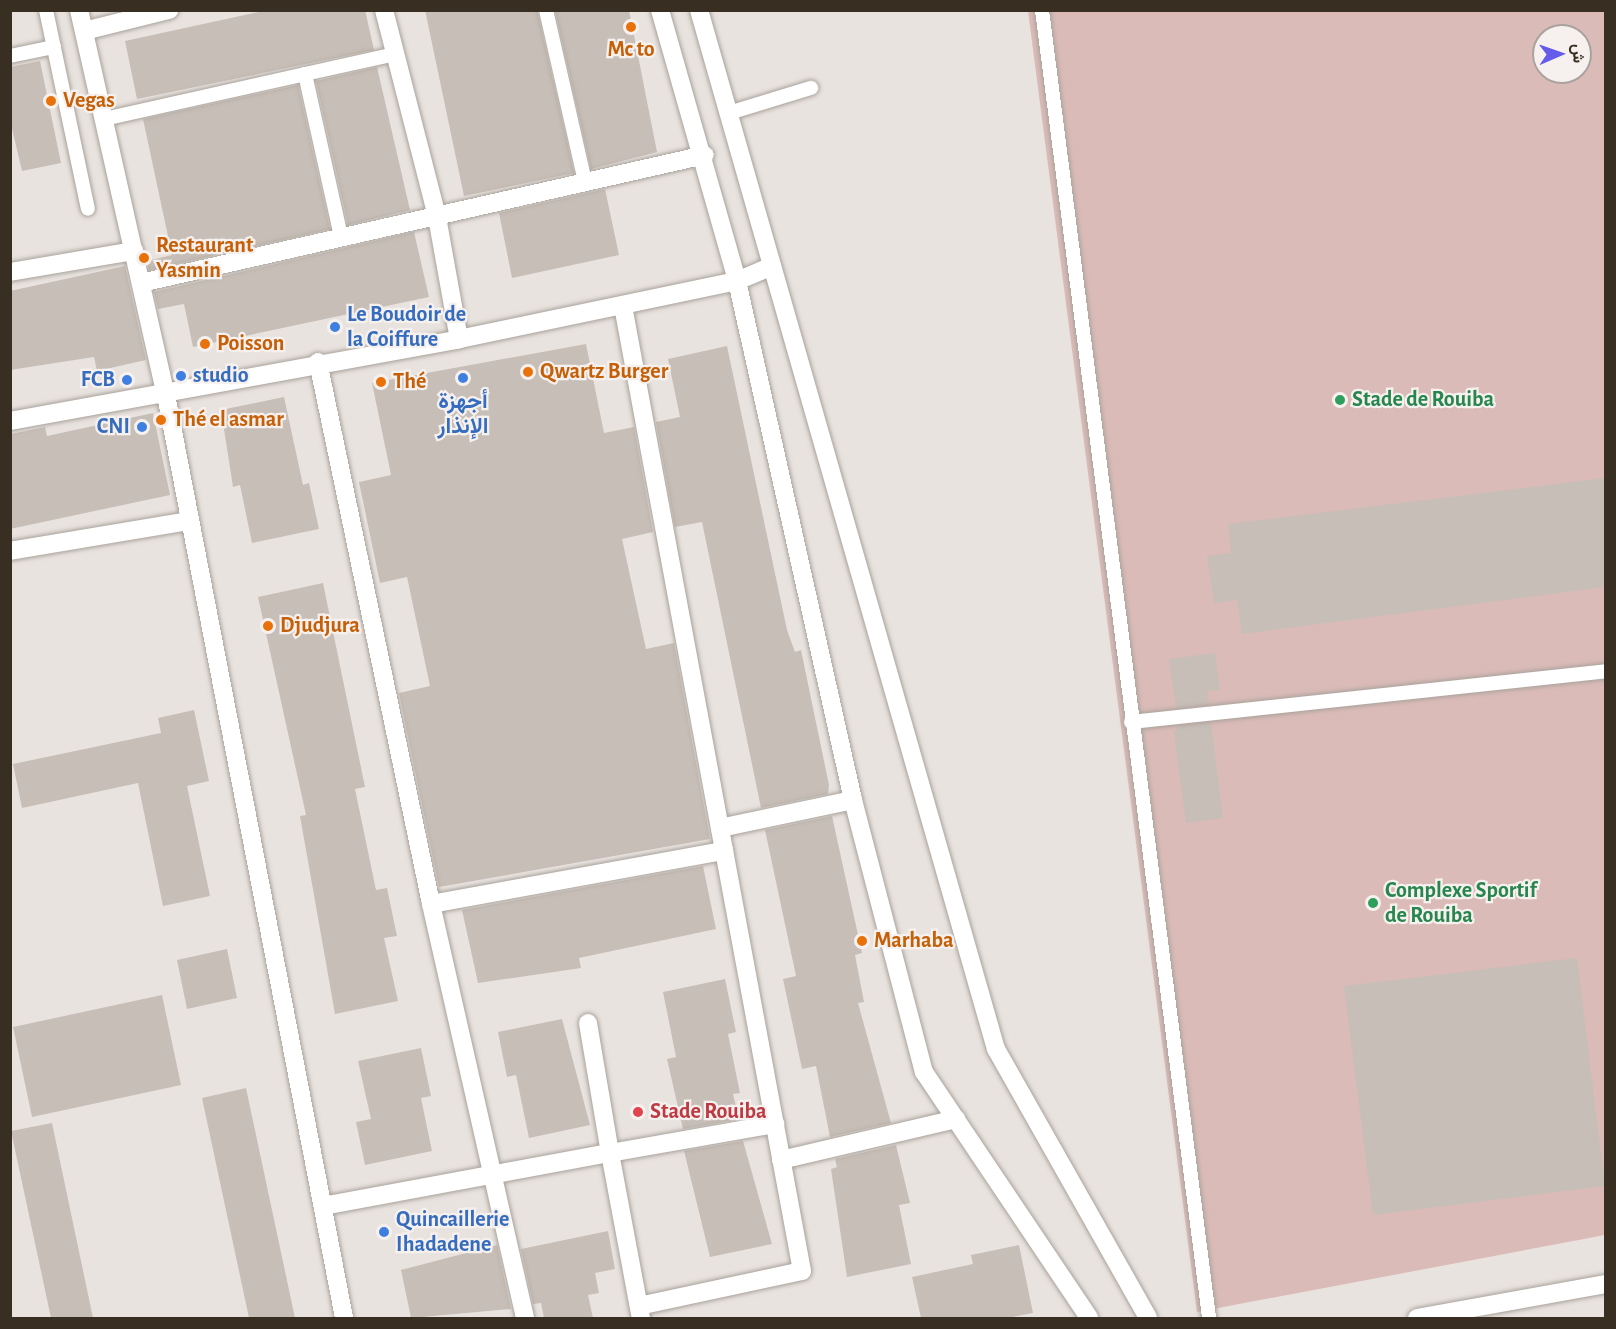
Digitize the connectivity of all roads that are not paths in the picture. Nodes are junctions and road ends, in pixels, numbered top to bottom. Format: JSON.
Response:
{"nodes":[{"id":1,"x":46,"y":10,"type":"edge"},
{"id":2,"x":79,"y":10,"type":"edge"},
{"id":3,"x":170,"y":10,"type":"edge"},
{"id":4,"x":384,"y":10,"type":"edge"},
{"id":5,"x":546,"y":10,"type":"edge"},
{"id":6,"x":660,"y":10,"type":"edge"},
{"id":7,"x":699,"y":10,"type":"edge"},
{"id":8,"x":1042,"y":10,"type":"edge"},
{"id":9,"x":84,"y":31,"type":"junction"},
{"id":10,"x":54,"y":47,"type":"junction"},
{"id":11,"x":395,"y":54,"type":"junction"},
{"id":12,"x":10,"y":56,"type":"edge"},
{"id":13,"x":305,"y":74,"type":"junction"},
{"id":14,"x":811,"y":88,"type":"dead end"},
{"id":15,"x":729,"y":113,"type":"junction"},
{"id":16,"x":104,"y":119,"type":"junction"},
{"id":17,"x":705,"y":155,"type":"junction"},
{"id":18,"x":585,"y":182,"type":"junction"},
{"id":19,"x":88,"y":209,"type":"dead end"},
{"id":20,"x":437,"y":217,"type":"junction"},
{"id":21,"x":341,"y":236,"type":"junction"},
{"id":22,"x":134,"y":251,"type":"junction"},
{"id":23,"x":772,"y":266,"type":"junction"},
{"id":24,"x":10,"y":272,"type":"edge"},
{"id":25,"x":737,"y":280,"type":"junction"},
{"id":26,"x":141,"y":283,"type":"junction"},
{"id":27,"x":623,"y":306,"type":"junction"},
{"id":28,"x":459,"y":339,"type":"junction"},
{"id":29,"x":318,"y":362,"type":"junction"},
{"id":30,"x":166,"y":395,"type":"junction"},
{"id":31,"x":10,"y":421,"type":"edge"},
{"id":32,"x":190,"y":521,"type":"junction"},
{"id":33,"x":10,"y":551,"type":"edge"},
{"id":34,"x":1605,"y":671,"type":"edge"},
{"id":35,"x":1131,"y":722,"type":"junction"},
{"id":36,"x":853,"y":800,"type":"junction"},
{"id":37,"x":720,"y":828,"type":"junction"},
{"id":38,"x":724,"y":851,"type":"junction"},
{"id":39,"x":431,"y":904,"type":"junction"},
{"id":40,"x":588,"y":1023,"type":"dead end"},
{"id":41,"x":956,"y":1119,"type":"junction"},
{"id":42,"x":775,"y":1124,"type":"junction"},
{"id":43,"x":610,"y":1153,"type":"junction"},
{"id":44,"x":781,"y":1161,"type":"junction"},
{"id":45,"x":490,"y":1174,"type":"junction"},
{"id":46,"x":323,"y":1206,"type":"junction"},
{"id":47,"x":1605,"y":1284,"type":"edge"},
{"id":48,"x":640,"y":1312,"type":"edge"},
{"id":49,"x":344,"y":1318,"type":"edge"},
{"id":50,"x":525,"y":1318,"type":"edge"},
{"id":51,"x":1089,"y":1318,"type":"edge"},
{"id":52,"x":1148,"y":1318,"type":"edge"},
{"id":53,"x":1209,"y":1318,"type":"edge"},
{"id":54,"x":1417,"y":1318,"type":"edge"}],
"edges":[{"from":1,"to":10,"type":"lane"},
{"from":2,"to":9,"type":"street"},
{"from":3,"to":9,"type":"street"},
{"from":4,"to":11,"type":"street"},
{"from":5,"to":18,"type":"lane"},
{"from":6,"to":17,"type":"street"},
{"from":7,"to":15,"type":"street"},
{"from":8,"to":35,"type":"lane"},
{"from":9,"to":16,"type":"street"},
{"from":10,"to":12,"type":"lane"},
{"from":10,"to":19,"type":"lane"},
{"from":11,"to":13,"type":"lane"},
{"from":11,"to":20,"type":"street"},
{"from":13,"to":16,"type":"lane"},
{"from":13,"to":21,"type":"lane"},
{"from":14,"to":15,"type":"lane"},
{"from":15,"to":23,"type":"street"},
{"from":16,"to":22,"type":"street"},
{"from":17,"to":18,"type":"street"},
{"from":17,"to":25,"type":"street"},
{"from":18,"to":20,"type":"street"},
{"from":20,"to":21,"type":"street"},
{"from":20,"to":28,"type":"street"},
{"from":21,"to":26,"type":"street"},
{"from":22,"to":24,"type":"street"},
{"from":22,"to":26,"type":"street"},
{"from":23,"to":25,"type":"street"},
{"from":23,"to":52,"type":"street"},
{"from":25,"to":27,"type":"street"},
{"from":25,"to":36,"type":"street"},
{"from":26,"to":30,"type":"street"},
{"from":27,"to":28,"type":"street"},
{"from":27,"to":37,"type":"street"},
{"from":28,"to":29,"type":"street"},
{"from":29,"to":30,"type":"street"},
{"from":29,"to":39,"type":"street"},
{"from":30,"to":31,"type":"street"},
{"from":30,"to":32,"type":"street"},
{"from":32,"to":33,"type":"street"},
{"from":32,"to":46,"type":"street"},
{"from":34,"to":35,"type":"lane"},
{"from":35,"to":53,"type":"lane"},
{"from":36,"to":37,"type":"street"},
{"from":36,"to":41,"type":"street"},
{"from":37,"to":38,"type":"street"},
{"from":38,"to":39,"type":"street"},
{"from":38,"to":42,"type":"street"},
{"from":39,"to":45,"type":"street"},
{"from":40,"to":43,"type":"street"},
{"from":41,"to":44,"type":"street"},
{"from":41,"to":51,"type":"street"},
{"from":42,"to":43,"type":"street"},
{"from":42,"to":44,"type":"street"},
{"from":43,"to":45,"type":"street"},
{"from":43,"to":48,"type":"street"},
{"from":44,"to":48,"type":"street"},
{"from":45,"to":46,"type":"street"},
{"from":45,"to":50,"type":"street"},
{"from":46,"to":49,"type":"street"},
{"from":47,"to":54,"type":"street"}]}
